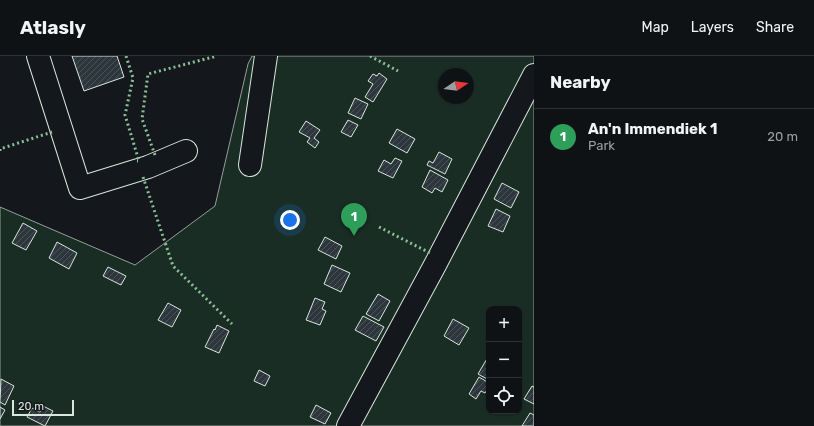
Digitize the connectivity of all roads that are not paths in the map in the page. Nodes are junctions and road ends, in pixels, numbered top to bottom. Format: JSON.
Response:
{"nodes":[{"id":1,"x":38,"y":56,"type":"edge"},
{"id":2,"x":266,"y":56,"type":"edge"},
{"id":3,"x":534,"y":75,"type":"edge"},
{"id":4,"x":186,"y":150,"type":"dead end"},
{"id":5,"x":250,"y":165,"type":"dead end"},
{"id":6,"x":348,"y":426,"type":"edge"}],
"edges":[{"from":1,"to":4,"type":"lane"},
{"from":2,"to":5,"type":"lane"},
{"from":3,"to":6,"type":"lane"}]}
